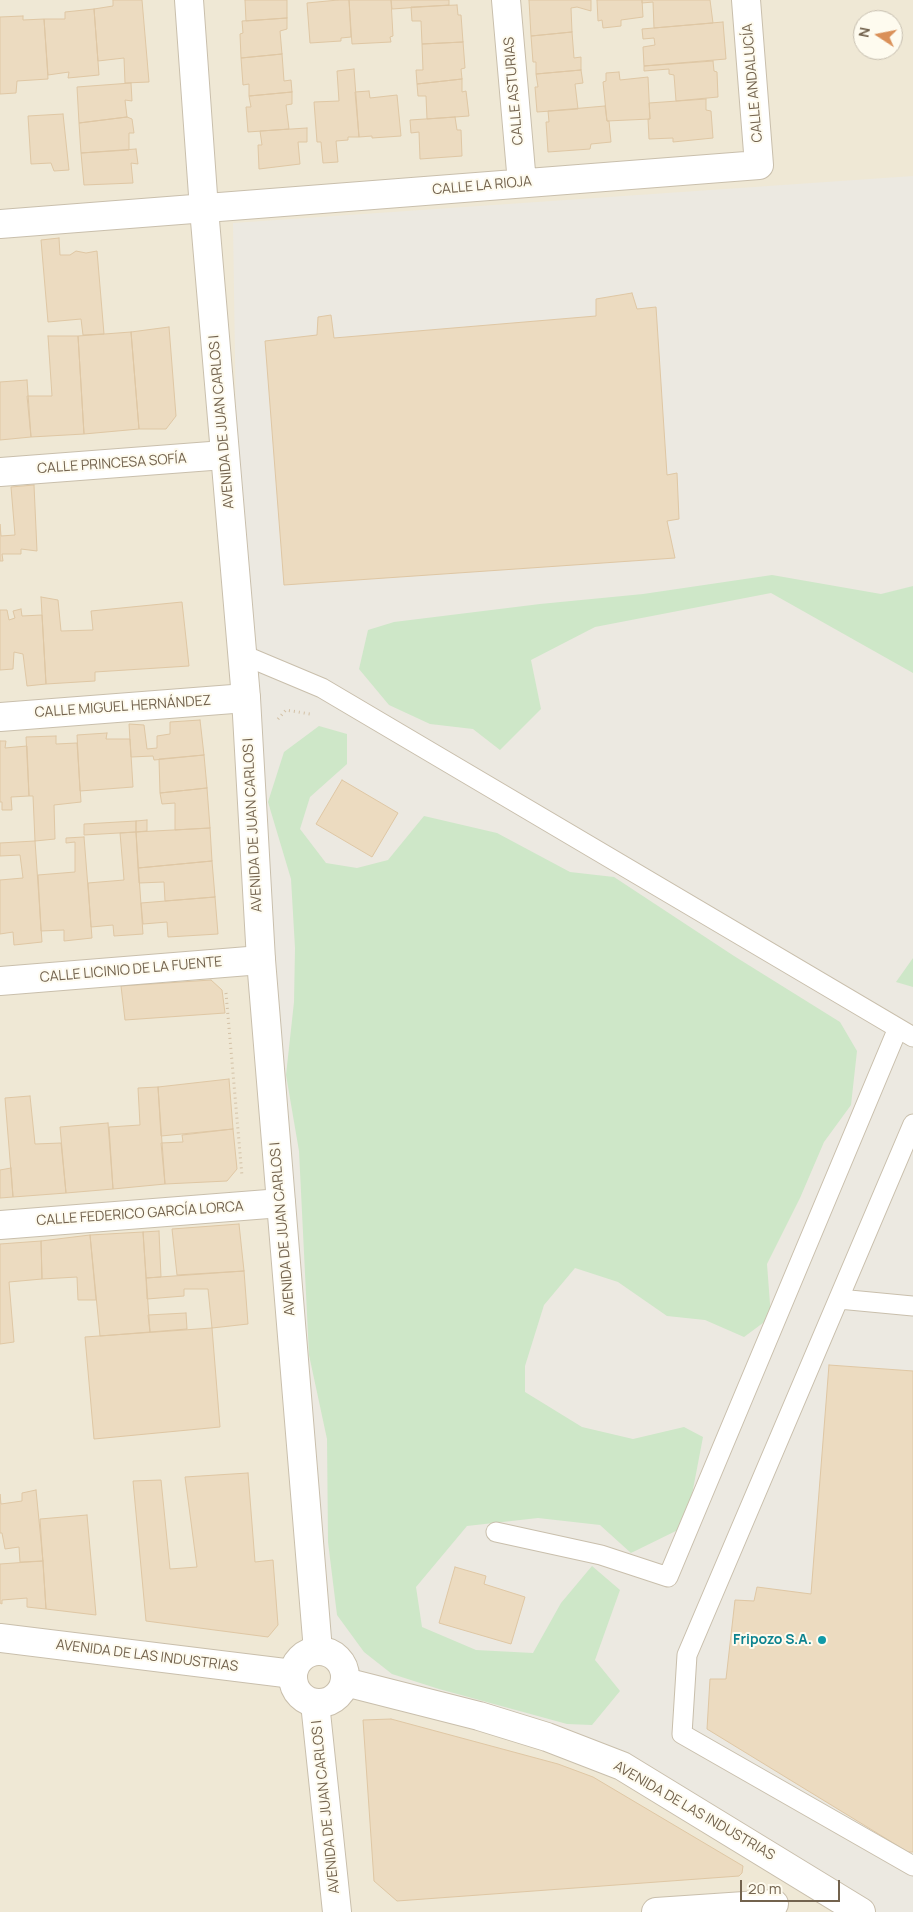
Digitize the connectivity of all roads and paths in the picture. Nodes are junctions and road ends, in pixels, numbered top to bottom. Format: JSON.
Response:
{"nodes":[{"id":1,"x":189,"y":0,"type":"edge"},
{"id":2,"x":506,"y":0,"type":"edge"},
{"id":3,"x":746,"y":0,"type":"edge"},
{"id":4,"x":759,"y":165,"type":"joint"},
{"id":5,"x":522,"y":183,"type":"junction"},
{"id":6,"x":204,"y":209,"type":"junction"},
{"id":7,"x":0,"y":224,"type":"edge"},
{"id":8,"x":224,"y":455,"type":"junction"},
{"id":9,"x":0,"y":472,"type":"edge"},
{"id":10,"x":241,"y":654,"type":"junction"},
{"id":11,"x":246,"y":698,"type":"junction"},
{"id":12,"x":0,"y":717,"type":"edge"},
{"id":13,"x":261,"y":960,"type":"junction"},
{"id":14,"x":224,"y":963,"type":"junction"},
{"id":15,"x":0,"y":981,"type":"edge"},
{"id":16,"x":905,"y":1032,"type":"edge"},
{"id":17,"x":913,"y":1124,"type":"edge"},
{"id":18,"x":281,"y":1204,"type":"junction"},
{"id":19,"x":245,"y":1206,"type":"junction"},
{"id":20,"x":0,"y":1225,"type":"edge"},
{"id":21,"x":839,"y":1299,"type":"junction"},
{"id":22,"x":913,"y":1306,"type":"edge"},
{"id":23,"x":496,"y":1532,"type":"dead end"},
{"id":24,"x":0,"y":1638,"type":"edge"},
{"id":25,"x":318,"y":1651,"type":"junction"},
{"id":26,"x":293,"y":1674,"type":"junction"},
{"id":27,"x":345,"y":1682,"type":"junction"},
{"id":28,"x":315,"y":1703,"type":"junction"},
{"id":29,"x":913,"y":1866,"type":"edge"},
{"id":30,"x":795,"y":1870,"type":"junction"},
{"id":31,"x":773,"y":1908,"type":"edge"},
{"id":32,"x":337,"y":1912,"type":"edge"},
{"id":33,"x":656,"y":1912,"type":"edge"},
{"id":34,"x":861,"y":1912,"type":"edge"}],
"edges":[{"from":1,"to":6,"type":"street","name":"AVENIDA DE JUAN CARLOS I"},
{"from":2,"to":5,"type":"street","name":"CALLE ASTURIAS"},
{"from":3,"to":4,"type":"street","name":"CALLE ANDALUCÍA"},
{"from":4,"to":5,"type":"street","name":"CALLE LA RIOJA"},
{"from":5,"to":6,"type":"street","name":"CALLE LA RIOJA"},
{"from":6,"to":7,"type":"street","name":"CALLE LA RIOJA"},
{"from":6,"to":8,"type":"street","name":"AVENIDA DE JUAN CARLOS I"},
{"from":8,"to":9,"type":"street","name":"CALLE PRINCESA SOFÍA"},
{"from":8,"to":10,"type":"street","name":"AVENIDA DE JUAN CARLOS I"},
{"from":10,"to":11,"type":"street","name":"AVENIDA DE JUAN CARLOS I"},
{"from":10,"to":16,"type":"lane"},
{"from":11,"to":12,"type":"street","name":"CALLE MIGUEL HERNÁNDEZ"},
{"from":11,"to":13,"type":"street","name":"AVENIDA DE JUAN CARLOS I"},
{"from":13,"to":14,"type":"street","name":"CALLE LICINIO DE LA FUENTE"},
{"from":13,"to":18,"type":"street","name":"AVENIDA DE JUAN CARLOS I"},
{"from":14,"to":15,"type":"street","name":"CALLE LICINIO DE LA FUENTE"},
{"from":14,"to":19,"type":"path"},
{"from":16,"to":23,"type":"lane"},
{"from":17,"to":21,"type":"lane"},
{"from":18,"to":19,"type":"street","name":"CALLE FEDERICO GARCÍA LORCA"},
{"from":18,"to":25,"type":"street","name":"AVENIDA DE JUAN CARLOS I"},
{"from":19,"to":20,"type":"street","name":"CALLE FEDERICO GARCÍA LORCA"},
{"from":21,"to":22,"type":"lane"},
{"from":21,"to":29,"type":"lane"},
{"from":24,"to":26,"type":"street","name":"AVENIDA DE LAS INDUSTRIAS"},
{"from":25,"to":26,"type":"street"},
{"from":25,"to":27,"type":"street"},
{"from":26,"to":28,"type":"street"},
{"from":27,"to":28,"type":"street"},
{"from":27,"to":30,"type":"street","name":"AVENIDA DE LAS INDUSTRIAS"},
{"from":28,"to":32,"type":"street","name":"AVENIDA DE JUAN CARLOS I"},
{"from":30,"to":31,"type":"street"},
{"from":30,"to":34,"type":"street","name":"AVENIDA DE LAS INDUSTRIAS"},
{"from":31,"to":33,"type":"street"}]}
